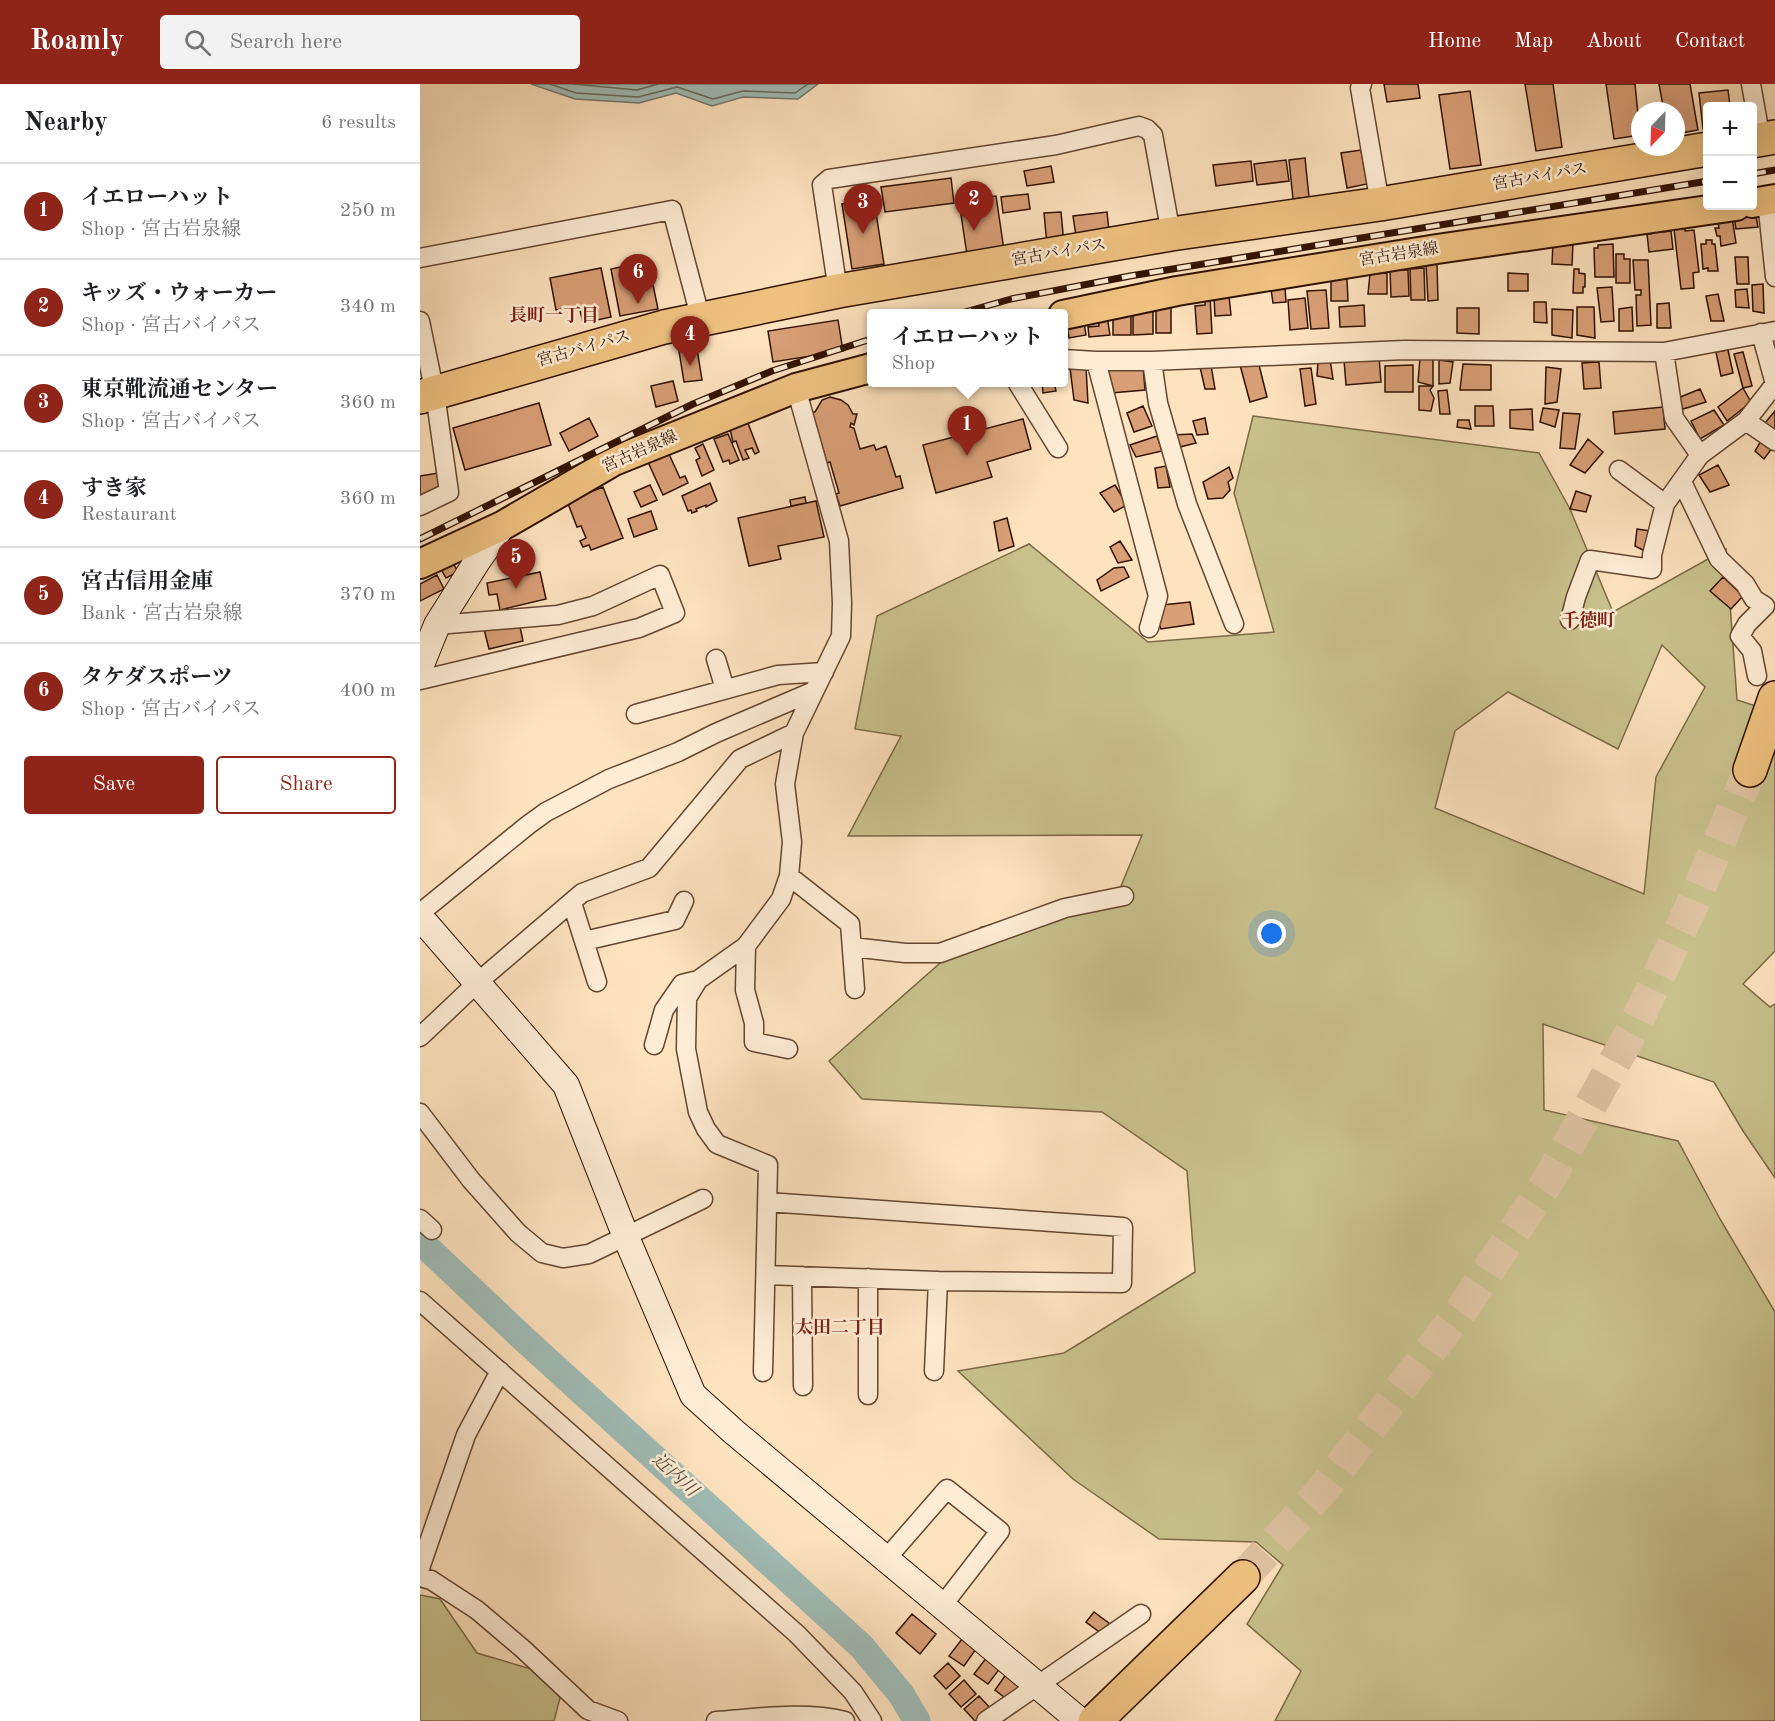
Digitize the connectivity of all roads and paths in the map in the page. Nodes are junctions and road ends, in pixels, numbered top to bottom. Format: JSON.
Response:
{"nodes":[{"id":1,"x":1362,"y":84,"type":"edge"},
{"id":2,"x":1751,"y":84,"type":"edge"},
{"id":3,"x":1763,"y":140,"type":"edge"},
{"id":4,"x":1703,"y":150,"type":"edge"},
{"id":5,"x":1765,"y":201,"type":"edge"},
{"id":6,"x":1380,"y":204,"type":"junction"},
{"id":7,"x":1708,"y":210,"type":"edge"},
{"id":8,"x":1171,"y":234,"type":"junction"},
{"id":9,"x":420,"y":258,"type":"edge"},
{"id":10,"x":1775,"y":277,"type":"edge"},
{"id":11,"x":838,"y":291,"type":"junction"},
{"id":12,"x":1068,"y":314,"type":"edge"},
{"id":13,"x":701,"y":320,"type":"junction"},
{"id":14,"x":420,"y":321,"type":"edge"},
{"id":15,"x":1768,"y":332,"type":"edge"},
{"id":16,"x":1664,"y":352,"type":"junction"},
{"id":17,"x":1068,"y":359,"type":"edge"},
{"id":18,"x":1096,"y":361,"type":"junction"},
{"id":19,"x":1152,"y":361,"type":"junction"},
{"id":20,"x":867,"y":370,"type":"edge"},
{"id":21,"x":1020,"y":387,"type":"edge"},
{"id":22,"x":796,"y":388,"type":"junction"},
{"id":23,"x":428,"y":395,"type":"edge"},
{"id":24,"x":1746,"y":421,"type":"junction"},
{"id":25,"x":1775,"y":441,"type":"edge"},
{"id":26,"x":1058,"y":448,"type":"dead end"},
{"id":27,"x":1700,"y":455,"type":"junction"},
{"id":28,"x":1619,"y":470,"type":"dead end"},
{"id":29,"x":1682,"y":482,"type":"junction"},
{"id":30,"x":1665,"y":504,"type":"junction"},
{"id":31,"x":420,"y":506,"type":"edge"},
{"id":32,"x":502,"y":526,"type":"junction"},
{"id":33,"x":420,"y":564,"type":"edge"},
{"id":34,"x":1570,"y":620,"type":"dead end"},
{"id":35,"x":1234,"y":624,"type":"dead end"},
{"id":36,"x":437,"y":625,"type":"junction"},
{"id":37,"x":1149,"y":628,"type":"dead end"},
{"id":38,"x":716,"y":659,"type":"dead end"},
{"id":39,"x":420,"y":667,"type":"edge"},
{"id":40,"x":824,"y":672,"type":"junction"},
{"id":41,"x":420,"y":680,"type":"edge"},
{"id":42,"x":1766,"y":687,"type":"edge"},
{"id":43,"x":725,"y":689,"type":"junction"},
{"id":44,"x":814,"y":691,"type":"junction"},
{"id":45,"x":636,"y":714,"type":"dead end"},
{"id":46,"x":795,"y":733,"type":"junction"},
{"id":47,"x":1750,"y":770,"type":"tunnel mouth"},
{"id":48,"x":789,"y":876,"type":"junction"},
{"id":49,"x":1124,"y":896,"type":"dead end"},
{"id":50,"x":684,"y":901,"type":"dead end"},
{"id":51,"x":572,"y":903,"type":"junction"},
{"id":52,"x":420,"y":915,"type":"edge"},
{"id":53,"x":584,"y":941,"type":"junction"},
{"id":54,"x":746,"y":946,"type":"junction"},
{"id":55,"x":852,"y":947,"type":"junction"},
{"id":56,"x":698,"y":980,"type":"junction"},
{"id":57,"x":478,"y":982,"type":"junction"},
{"id":58,"x":597,"y":982,"type":"dead end"},
{"id":59,"x":855,"y":989,"type":"dead end"},
{"id":60,"x":420,"y":1037,"type":"edge"},
{"id":61,"x":654,"y":1045,"type":"dead end"},
{"id":62,"x":788,"y":1049,"type":"dead end"},
{"id":63,"x":420,"y":1113,"type":"edge"},
{"id":64,"x":703,"y":1199,"type":"dead end"},
{"id":65,"x":768,"y":1202,"type":"junction"},
{"id":66,"x":626,"y":1237,"type":"junction"},
{"id":67,"x":766,"y":1275,"type":"junction"},
{"id":68,"x":802,"y":1276,"type":"junction"},
{"id":69,"x":868,"y":1278,"type":"junction"},
{"id":70,"x":938,"y":1281,"type":"junction"},
{"id":71,"x":420,"y":1300,"type":"edge"},
{"id":72,"x":500,"y":1371,"type":"junction"},
{"id":73,"x":934,"y":1371,"type":"dead end"},
{"id":74,"x":763,"y":1372,"type":"dead end"},
{"id":75,"x":803,"y":1386,"type":"dead end"},
{"id":76,"x":868,"y":1395,"type":"dead end"},
{"id":77,"x":886,"y":1558,"type":"junction"},
{"id":78,"x":420,"y":1568,"type":"edge"},
{"id":79,"x":1243,"y":1577,"type":"tunnel mouth"},
{"id":80,"x":420,"y":1578,"type":"edge"},
{"id":81,"x":942,"y":1605,"type":"junction"},
{"id":82,"x":1141,"y":1614,"type":"dead end"},
{"id":83,"x":1039,"y":1686,"type":"junction"},
{"id":84,"x":1103,"y":1713,"type":"edge"},
{"id":85,"x":618,"y":1721,"type":"edge"},
{"id":86,"x":716,"y":1721,"type":"edge"},
{"id":87,"x":845,"y":1721,"type":"edge"},
{"id":88,"x":872,"y":1721,"type":"edge"},
{"id":89,"x":986,"y":1721,"type":"edge"},
{"id":90,"x":1080,"y":1721,"type":"edge"}],
"edges":[{"from":1,"to":6,"type":"street"},
{"from":2,"to":3,"type":"street"},
{"from":4,"to":6,"type":"highway","name":"宮古バイパス"},
{"from":5,"to":10,"type":"street"},
{"from":6,"to":8,"type":"highway","name":"宮古バイパス"},
{"from":7,"to":12,"type":"main road","name":"宮古岩泉線"},
{"from":8,"to":11,"type":"highway","name":"宮古バイパス"},
{"from":8,"to":11,"type":"street"},
{"from":9,"to":13,"type":"street"},
{"from":11,"to":13,"type":"highway","name":"宮古バイパス"},
{"from":13,"to":23,"type":"highway","name":"宮古バイパス"},
{"from":14,"to":23,"type":"street"},
{"from":15,"to":16,"type":"street"},
{"from":15,"to":24,"type":"street"},
{"from":16,"to":19,"type":"street"},
{"from":16,"to":27,"type":"street"},
{"from":17,"to":18,"type":"street"},
{"from":18,"to":19,"type":"street"},
{"from":18,"to":37,"type":"street"},
{"from":19,"to":35,"type":"street"},
{"from":20,"to":22,"type":"main road","name":"宮古岩泉線"},
{"from":21,"to":26,"type":"street"},
{"from":22,"to":32,"type":"main road","name":"宮古岩泉線"},
{"from":22,"to":40,"type":"street"},
{"from":23,"to":31,"type":"street"},
{"from":24,"to":25,"type":"street"},
{"from":24,"to":27,"type":"street"},
{"from":27,"to":29,"type":"street"},
{"from":28,"to":30,"type":"street"},
{"from":29,"to":30,"type":"street"},
{"from":29,"to":42,"type":"street"},
{"from":30,"to":34,"type":"street"},
{"from":32,"to":33,"type":"main road","name":"宮古岩泉線"},
{"from":32,"to":36,"type":"street"},
{"from":36,"to":39,"type":"street"},
{"from":36,"to":41,"type":"street"},
{"from":38,"to":43,"type":"street"},
{"from":40,"to":43,"type":"street"},
{"from":40,"to":44,"type":"street"},
{"from":42,"to":47,"type":"highway"},
{"from":43,"to":45,"type":"street"},
{"from":44,"to":46,"type":"street"},
{"from":44,"to":52,"type":"street"},
{"from":46,"to":48,"type":"street"},
{"from":46,"to":51,"type":"street"},
{"from":48,"to":54,"type":"street"},
{"from":48,"to":55,"type":"street"},
{"from":49,"to":55,"type":"street"},
{"from":50,"to":53,"type":"street"},
{"from":51,"to":53,"type":"street"},
{"from":51,"to":57,"type":"street"},
{"from":52,"to":57,"type":"street"},
{"from":53,"to":58,"type":"street"},
{"from":54,"to":56,"type":"street"},
{"from":54,"to":62,"type":"street"},
{"from":55,"to":59,"type":"street"},
{"from":56,"to":61,"type":"street"},
{"from":56,"to":65,"type":"street"},
{"from":57,"to":60,"type":"street"},
{"from":57,"to":66,"type":"street"},
{"from":63,"to":66,"type":"street"},
{"from":64,"to":66,"type":"street"},
{"from":65,"to":67,"type":"street"},
{"from":65,"to":70,"type":"street"},
{"from":66,"to":77,"type":"street"},
{"from":67,"to":68,"type":"street"},
{"from":67,"to":74,"type":"street"},
{"from":68,"to":69,"type":"street"},
{"from":68,"to":75,"type":"street"},
{"from":69,"to":70,"type":"street"},
{"from":69,"to":76,"type":"street"},
{"from":70,"to":73,"type":"street"},
{"from":71,"to":72,"type":"street"},
{"from":72,"to":78,"type":"street"},
{"from":72,"to":88,"type":"street"},
{"from":77,"to":81,"type":"street"},
{"from":77,"to":81,"type":"street"},
{"from":79,"to":84,"type":"highway"},
{"from":80,"to":85,"type":"street"},
{"from":81,"to":83,"type":"street"},
{"from":82,"to":83,"type":"street"},
{"from":83,"to":89,"type":"street"},
{"from":83,"to":90,"type":"street"},
{"from":86,"to":87,"type":"street"}]}
